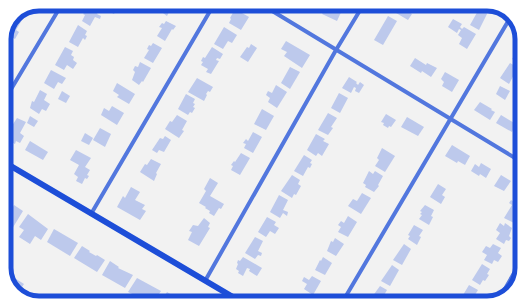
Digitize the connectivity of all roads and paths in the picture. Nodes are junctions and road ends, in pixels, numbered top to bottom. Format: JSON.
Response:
{"nodes":[{"id":1,"x":58,"y":11,"type":"edge"},
{"id":2,"x":210,"y":11,"type":"edge"},
{"id":3,"x":272,"y":11,"type":"edge"},
{"id":4,"x":360,"y":11,"type":"edge"},
{"id":5,"x":508,"y":21,"type":"edge"},
{"id":6,"x":336,"y":50,"type":"junction"},
{"id":7,"x":11,"y":90,"type":"edge"},
{"id":8,"x":451,"y":119,"type":"junction"},
{"id":9,"x":515,"y":158,"type":"edge"},
{"id":10,"x":11,"y":166,"type":"edge"},
{"id":11,"x":91,"y":214,"type":"junction"},
{"id":12,"x":514,"y":274,"type":"edge"},
{"id":13,"x":205,"y":281,"type":"junction"},
{"id":14,"x":505,"y":289,"type":"edge"},
{"id":15,"x":231,"y":296,"type":"edge"},
{"id":16,"x":347,"y":296,"type":"edge"}],
"edges":[{"from":1,"to":7,"type":"street"},
{"from":2,"to":11,"type":"street"},
{"from":3,"to":6,"type":"street"},
{"from":4,"to":6,"type":"street"},
{"from":5,"to":8,"type":"street"},
{"from":6,"to":8,"type":"street"},
{"from":6,"to":13,"type":"street"},
{"from":8,"to":9,"type":"street"},
{"from":8,"to":16,"type":"street"},
{"from":10,"to":11,"type":"main road"},
{"from":11,"to":13,"type":"main road"},
{"from":12,"to":14,"type":"street"},
{"from":13,"to":15,"type":"main road"}]}
